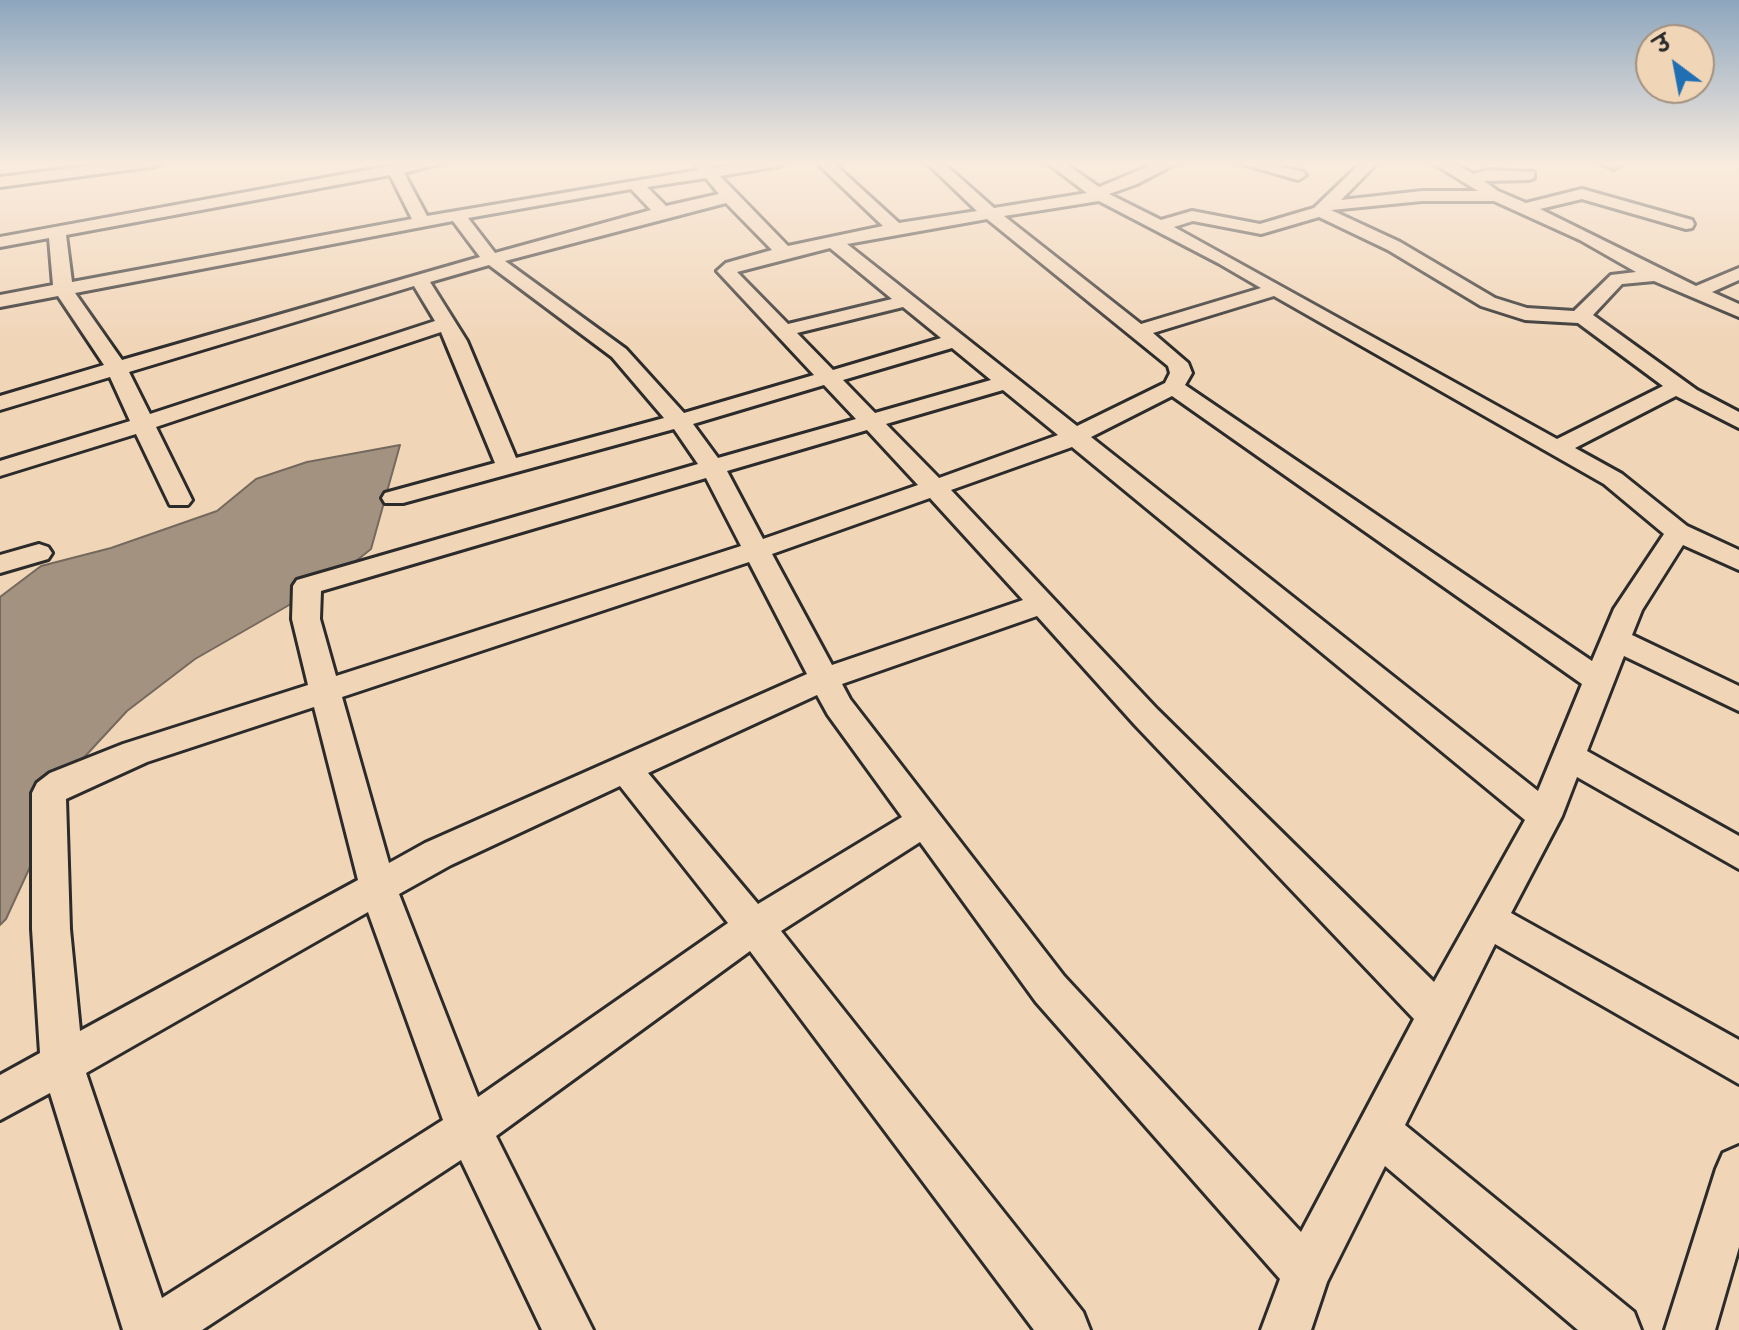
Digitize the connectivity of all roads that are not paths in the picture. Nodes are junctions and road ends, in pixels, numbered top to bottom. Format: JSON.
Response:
{"nodes":[{"id":1,"x":91,"y":224,"type":"edge"},
{"id":2,"x":405,"y":224,"type":"edge"},
{"id":3,"x":464,"y":224,"type":"edge"},
{"id":4,"x":617,"y":224,"type":"edge"},
{"id":5,"x":756,"y":224,"type":"edge"},
{"id":6,"x":890,"y":224,"type":"edge"},
{"id":7,"x":922,"y":224,"type":"edge"},
{"id":8,"x":1003,"y":224,"type":"edge"},
{"id":9,"x":1156,"y":224,"type":"edge"},
{"id":10,"x":1166,"y":224,"type":"edge"},
{"id":11,"x":1235,"y":224,"type":"edge"},
{"id":12,"x":1275,"y":224,"type":"edge"},
{"id":13,"x":1352,"y":224,"type":"edge"},
{"id":14,"x":1558,"y":224,"type":"edge"},
{"id":15,"x":1160,"y":226,"type":"junction"},
{"id":16,"x":895,"y":229,"type":"junction"},
{"id":17,"x":57,"y":231,"type":"junction"},
{"id":18,"x":0,"y":242,"type":"edge"},
{"id":19,"x":834,"y":242,"type":"junction"},
{"id":20,"x":784,"y":252,"type":"junction"},
{"id":21,"x":490,"y":258,"type":"junction"},
{"id":22,"x":1739,"y":273,"type":"edge"},
{"id":23,"x":1656,"y":275,"type":"junction"},
{"id":24,"x":419,"y":279,"type":"junction"},
{"id":25,"x":63,"y":289,"type":"junction"},
{"id":26,"x":1276,"y":289,"type":"junction"},
{"id":27,"x":1696,"y":293,"type":"junction"},
{"id":28,"x":0,"y":301,"type":"edge"},
{"id":29,"x":906,"y":301,"type":"junction"},
{"id":30,"x":1739,"y":311,"type":"edge"},
{"id":31,"x":1583,"y":317,"type":"junction"},
{"id":32,"x":446,"y":324,"type":"junction"},
{"id":33,"x":783,"y":331,"type":"junction"},
{"id":34,"x":1138,"y":331,"type":"junction"},
{"id":35,"x":954,"y":341,"type":"junction"},
{"id":36,"x":117,"y":369,"type":"junction"},
{"id":37,"x":828,"y":378,"type":"junction"},
{"id":38,"x":1007,"y":382,"type":"junction"},
{"id":39,"x":1173,"y":387,"type":"junction"},
{"id":40,"x":1677,"y":387,"type":"junction"},
{"id":41,"x":0,"y":403,"type":"edge"},
{"id":42,"x":679,"y":421,"type":"junction"},
{"id":43,"x":1739,"y":421,"type":"edge"},
{"id":44,"x":872,"y":423,"type":"junction"},
{"id":45,"x":143,"y":424,"type":"junction"},
{"id":46,"x":1077,"y":436,"type":"junction"},
{"id":47,"x":1557,"y":448,"type":"junction"},
{"id":48,"x":508,"y":467,"type":"junction"},
{"id":49,"x":713,"y":468,"type":"junction"},
{"id":50,"x":0,"y":469,"type":"edge"},
{"id":51,"x":935,"y":488,"type":"junction"},
{"id":52,"x":394,"y":498,"type":"dead end"},
{"id":53,"x":179,"y":500,"type":"dead end"},
{"id":54,"x":1678,"y":532,"type":"junction"},
{"id":55,"x":755,"y":551,"type":"junction"},
{"id":56,"x":39,"y":553,"type":"dead end"},
{"id":57,"x":1739,"y":561,"type":"edge"},
{"id":58,"x":0,"y":564,"type":"edge"},
{"id":59,"x":1042,"y":604,"type":"junction"},
{"id":60,"x":1615,"y":639,"type":"junction"},
{"id":61,"x":824,"y":679,"type":"junction"},
{"id":62,"x":1598,"y":680,"type":"junction"},
{"id":63,"x":326,"y":692,"type":"junction"},
{"id":64,"x":1739,"y":699,"type":"edge"},
{"id":65,"x":1569,"y":756,"type":"junction"},
{"id":66,"x":625,"y":769,"type":"junction"},
{"id":67,"x":1545,"y":816,"type":"junction"},
{"id":68,"x":924,"y":821,"type":"junction"},
{"id":69,"x":1739,"y":854,"type":"edge"},
{"id":70,"x":378,"y":888,"type":"junction"},
{"id":71,"x":1488,"y":920,"type":"junction"},
{"id":72,"x":754,"y":927,"type":"junction"},
{"id":73,"x":1438,"y":1015,"type":"junction"},
{"id":74,"x":1739,"y":1063,"type":"edge"},
{"id":75,"x":62,"y":1064,"type":"junction"},
{"id":76,"x":0,"y":1098,"type":"edge"},
{"id":77,"x":469,"y":1129,"type":"junction"},
{"id":78,"x":1379,"y":1132,"type":"junction"},
{"id":79,"x":1739,"y":1169,"type":"edge"},
{"id":80,"x":1306,"y":1273,"type":"junction"},
{"id":81,"x":148,"y":1330,"type":"edge"},
{"id":82,"x":157,"y":1330,"type":"edge"},
{"id":83,"x":568,"y":1330,"type":"edge"},
{"id":84,"x":1065,"y":1330,"type":"edge"},
{"id":85,"x":1286,"y":1330,"type":"edge"},
{"id":86,"x":1616,"y":1330,"type":"edge"},
{"id":87,"x":1690,"y":1330,"type":"edge"}],
"edges":[{"from":1,"to":17,"type":"street"},
{"from":2,"to":25,"type":"street"},
{"from":3,"to":21,"type":"street"},
{"from":4,"to":21,"type":"street"},
{"from":5,"to":20,"type":"street"},
{"from":6,"to":16,"type":"street"},
{"from":7,"to":16,"type":"street"},
{"from":8,"to":34,"type":"street"},
{"from":9,"to":15,"type":"street"},
{"from":10,"to":15,"type":"street"},
{"from":11,"to":12,"type":"street"},
{"from":13,"to":31,"type":"street"},
{"from":14,"to":23,"type":"street"},
{"from":15,"to":26,"type":"street"},
{"from":16,"to":19,"type":"street"},
{"from":17,"to":18,"type":"street"},
{"from":17,"to":25,"type":"street"},
{"from":19,"to":20,"type":"street"},
{"from":19,"to":29,"type":"street"},
{"from":20,"to":33,"type":"street"},
{"from":21,"to":24,"type":"street"},
{"from":21,"to":42,"type":"street"},
{"from":22,"to":27,"type":"street"},
{"from":23,"to":27,"type":"street"},
{"from":23,"to":31,"type":"street"},
{"from":24,"to":32,"type":"street"},
{"from":24,"to":36,"type":"street"},
{"from":25,"to":28,"type":"street"},
{"from":25,"to":36,"type":"street"},
{"from":26,"to":34,"type":"street"},
{"from":26,"to":47,"type":"street"},
{"from":27,"to":30,"type":"street"},
{"from":29,"to":33,"type":"street"},
{"from":29,"to":35,"type":"street"},
{"from":31,"to":40,"type":"street"},
{"from":32,"to":45,"type":"street"},
{"from":32,"to":48,"type":"street"},
{"from":33,"to":37,"type":"street"},
{"from":34,"to":39,"type":"street"},
{"from":35,"to":37,"type":"street"},
{"from":35,"to":38,"type":"street"},
{"from":36,"to":41,"type":"street"},
{"from":36,"to":45,"type":"street"},
{"from":37,"to":42,"type":"street"},
{"from":37,"to":44,"type":"street"},
{"from":38,"to":44,"type":"street"},
{"from":38,"to":46,"type":"street"},
{"from":39,"to":46,"type":"street"},
{"from":39,"to":62,"type":"street"},
{"from":40,"to":43,"type":"street"},
{"from":40,"to":47,"type":"street"},
{"from":42,"to":48,"type":"street"},
{"from":42,"to":49,"type":"street"},
{"from":44,"to":49,"type":"street"},
{"from":44,"to":51,"type":"street"},
{"from":45,"to":50,"type":"street"},
{"from":45,"to":53,"type":"street"},
{"from":46,"to":51,"type":"street"},
{"from":46,"to":67,"type":"street"},
{"from":47,"to":54,"type":"street"},
{"from":48,"to":52,"type":"street"},
{"from":49,"to":55,"type":"street"},
{"from":49,"to":63,"type":"street"},
{"from":51,"to":55,"type":"street"},
{"from":51,"to":59,"type":"street"},
{"from":54,"to":57,"type":"street"},
{"from":54,"to":60,"type":"street"},
{"from":55,"to":61,"type":"street"},
{"from":55,"to":63,"type":"street"},
{"from":56,"to":58,"type":"street"},
{"from":59,"to":61,"type":"street"},
{"from":59,"to":73,"type":"street"},
{"from":60,"to":62,"type":"street"},
{"from":60,"to":64,"type":"street"},
{"from":61,"to":66,"type":"street"},
{"from":61,"to":68,"type":"street"},
{"from":62,"to":65,"type":"street"},
{"from":63,"to":70,"type":"street"},
{"from":63,"to":75,"type":"street"},
{"from":65,"to":67,"type":"street"},
{"from":65,"to":69,"type":"street"},
{"from":66,"to":70,"type":"street"},
{"from":66,"to":72,"type":"street"},
{"from":67,"to":71,"type":"street"},
{"from":68,"to":72,"type":"street"},
{"from":68,"to":80,"type":"street"},
{"from":70,"to":75,"type":"street"},
{"from":70,"to":77,"type":"street"},
{"from":71,"to":73,"type":"street"},
{"from":71,"to":74,"type":"street"},
{"from":72,"to":77,"type":"street"},
{"from":72,"to":84,"type":"street"},
{"from":73,"to":78,"type":"street"},
{"from":75,"to":76,"type":"street"},
{"from":75,"to":81,"type":"street"},
{"from":77,"to":82,"type":"street"},
{"from":77,"to":83,"type":"street"},
{"from":78,"to":80,"type":"street"},
{"from":78,"to":86,"type":"street"},
{"from":79,"to":87,"type":"street"},
{"from":80,"to":85,"type":"street"}]}
